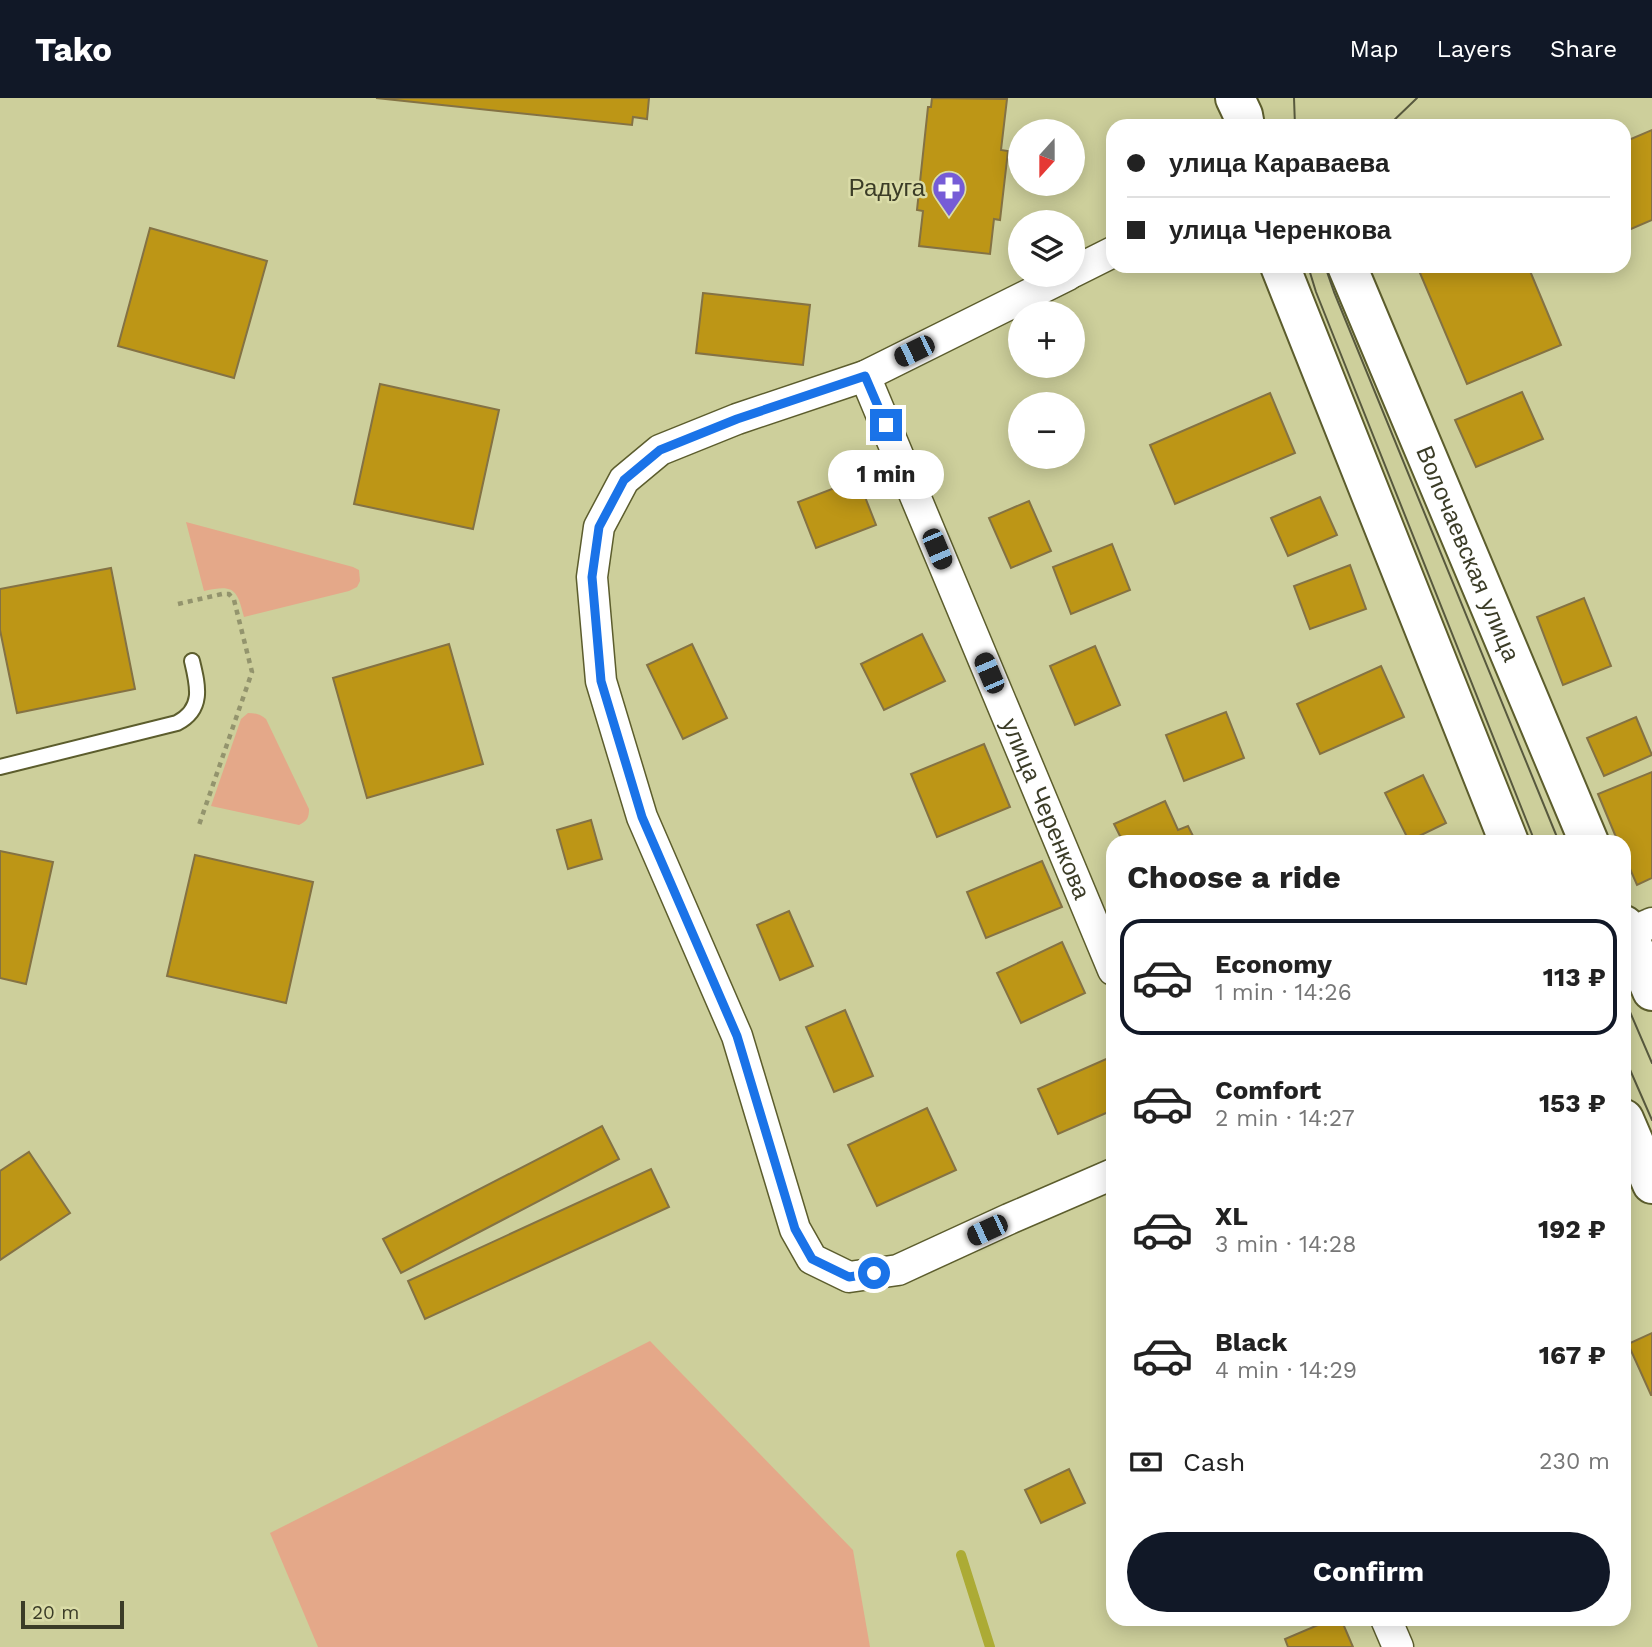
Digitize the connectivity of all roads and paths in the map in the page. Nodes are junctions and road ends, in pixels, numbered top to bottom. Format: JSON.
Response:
{"nodes":[{"id":1,"x":1106,"y":256,"type":"edge"},
{"id":2,"x":1085,"y":267,"type":"edge"},
{"id":3,"x":1283,"y":273,"type":"edge"},
{"id":4,"x":1350,"y":273,"type":"edge"},
{"id":5,"x":1044,"y":287,"type":"edge"},
{"id":6,"x":865,"y":376,"type":"junction"},
{"id":7,"x":178,"y":604,"type":"dead end"},
{"id":8,"x":191,"y":661,"type":"dead end"},
{"id":9,"x":0,"y":766,"type":"edge"},
{"id":10,"x":198,"y":828,"type":"dead end"},
{"id":11,"x":1506,"y":835,"type":"edge"},
{"id":12,"x":1586,"y":835,"type":"edge"},
{"id":13,"x":1632,"y":929,"type":"edge"},
{"id":14,"x":1106,"y":953,"type":"edge"},
{"id":15,"x":1652,"y":991,"type":"edge"},
{"id":16,"x":1631,"y":1135,"type":"edge"},
{"id":17,"x":1106,"y":1177,"type":"edge"},
{"id":18,"x":1652,"y":1184,"type":"edge"},
{"id":19,"x":1389,"y":1626,"type":"edge"},
{"id":20,"x":1398,"y":1647,"type":"edge"}],
"edges":[{"from":1,"to":2,"type":"street"},
{"from":3,"to":11,"type":"main road"},
{"from":4,"to":12,"type":"main road","name":"Волочаевская улица"},
{"from":5,"to":6,"type":"street"},
{"from":6,"to":14,"type":"street","name":"улица Черенкова"},
{"from":6,"to":17,"type":"street"},
{"from":7,"to":10,"type":"path"},
{"from":8,"to":9,"type":"lane"},
{"from":13,"to":15,"type":"main road"},
{"from":16,"to":18,"type":"main road"},
{"from":19,"to":20,"type":"street"}]}
